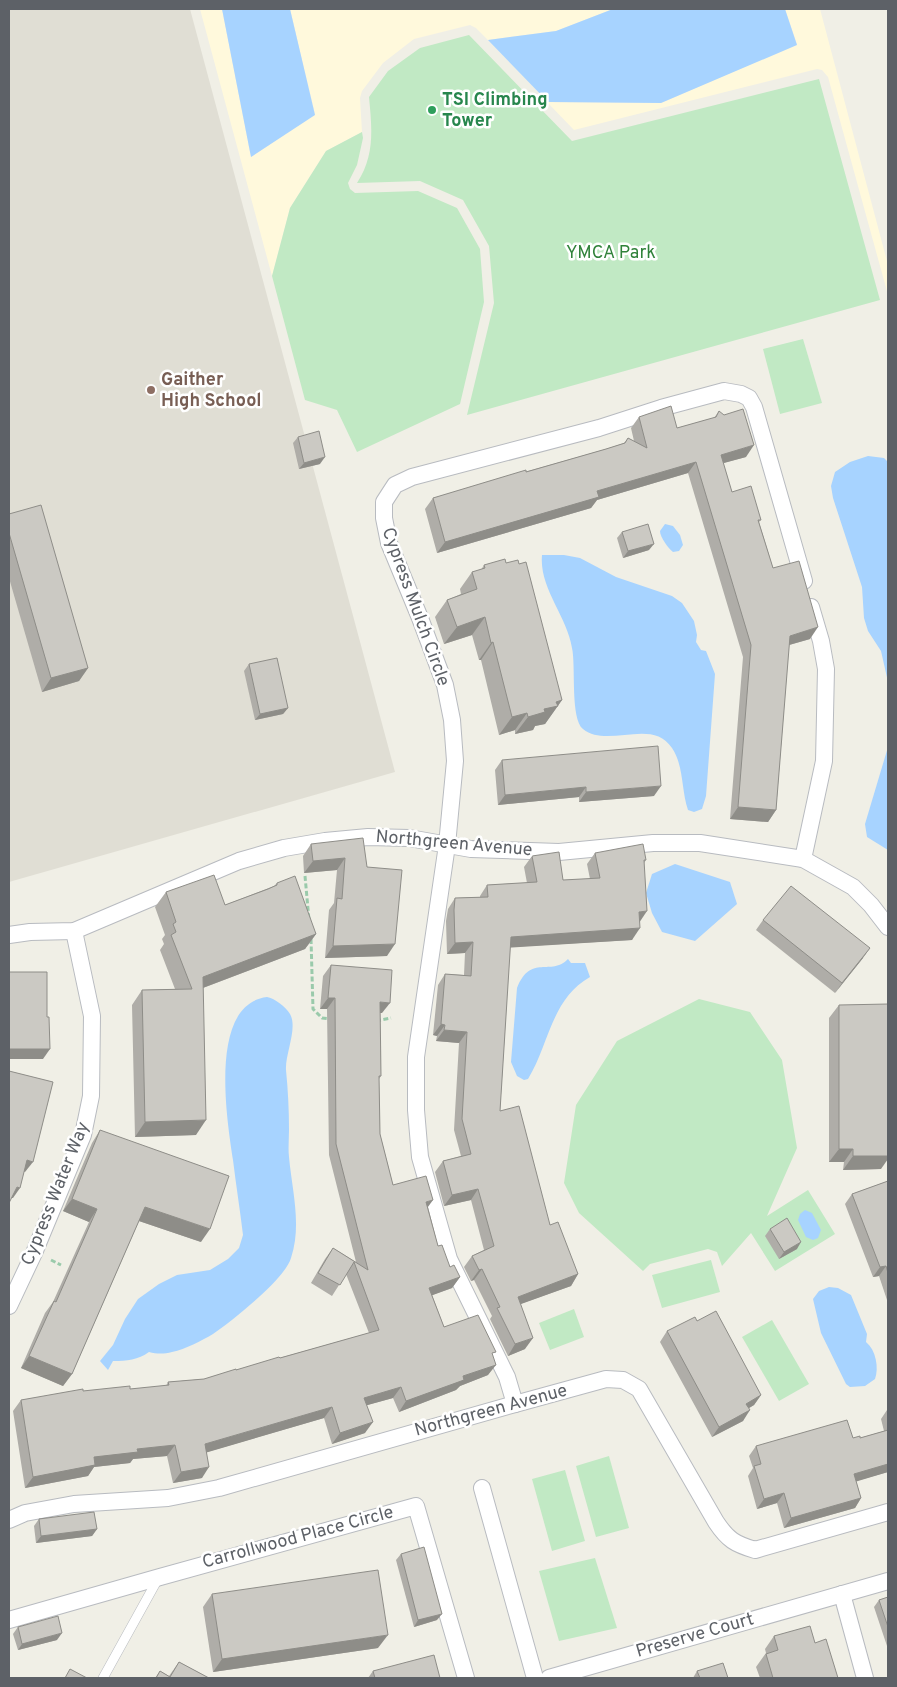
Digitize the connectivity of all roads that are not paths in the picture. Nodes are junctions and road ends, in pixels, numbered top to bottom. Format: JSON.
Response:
{"nodes":[{"id":1,"x":447,"y":845,"type":"junction"},
{"id":2,"x":803,"y":859,"type":"junction"},
{"id":3,"x":888,"y":927,"type":"edge"},
{"id":4,"x":74,"y":931,"type":"junction"},
{"id":5,"x":9,"y":935,"type":"edge"},
{"id":6,"x":9,"y":1306,"type":"edge"},
{"id":7,"x":515,"y":1404,"type":"junction"},
{"id":8,"x":482,"y":1488,"type":"dead end"},
{"id":9,"x":888,"y":1512,"type":"edge"},
{"id":10,"x":9,"y":1520,"type":"edge"},
{"id":11,"x":160,"y":1577,"type":"junction"},
{"id":12,"x":888,"y":1581,"type":"edge"},
{"id":13,"x":842,"y":1594,"type":"junction"},
{"id":14,"x":9,"y":1620,"type":"edge"},
{"id":15,"x":103,"y":1678,"type":"edge"},
{"id":16,"x":466,"y":1678,"type":"edge"},
{"id":17,"x":535,"y":1678,"type":"edge"},
{"id":18,"x":549,"y":1678,"type":"edge"},
{"id":19,"x":865,"y":1678,"type":"edge"}],
"edges":[{"from":1,"to":2,"type":"street","name":"Northgreen Avenue"},
{"from":1,"to":2,"type":"street","name":"Cypress Mulch Circle"},
{"from":1,"to":4,"type":"street","name":"Northgreen Avenue"},
{"from":1,"to":7,"type":"street","name":"Cypress Mulch Circle"},
{"from":2,"to":3,"type":"street","name":"Northgreen Avenue"},
{"from":4,"to":5,"type":"street","name":"Northgreen Avenue"},
{"from":4,"to":6,"type":"street","name":"Cypress Water Way"},
{"from":7,"to":9,"type":"street","name":"Northgreen Avenue"},
{"from":7,"to":10,"type":"street","name":"Northgreen Avenue"},
{"from":8,"to":17,"type":"street"},
{"from":11,"to":14,"type":"street","name":"Carrollwood Place Circle"},
{"from":11,"to":15,"type":"lane"},
{"from":11,"to":16,"type":"street","name":"Carrollwood Place Circle"},
{"from":12,"to":13,"type":"street","name":"Preserve Court"},
{"from":13,"to":18,"type":"street","name":"Preserve Court"},
{"from":13,"to":19,"type":"street"}]}
